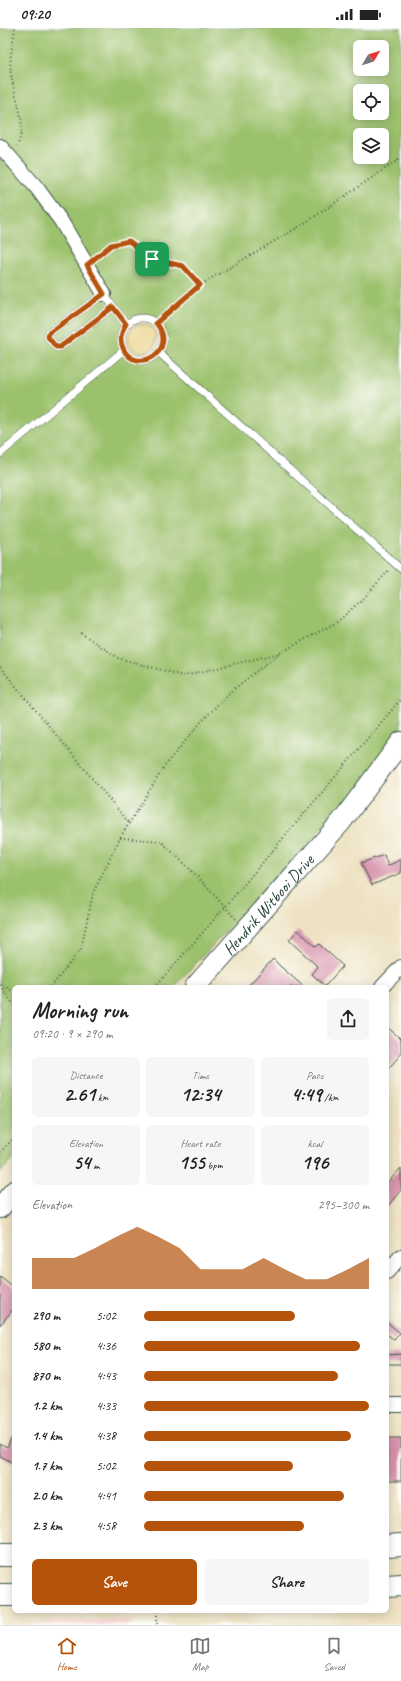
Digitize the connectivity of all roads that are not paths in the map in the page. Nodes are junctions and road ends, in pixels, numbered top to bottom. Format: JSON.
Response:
{"nodes":[{"id":1,"x":0,"y":146,"type":"edge"},
{"id":2,"x":104,"y":294,"type":"junction"},
{"id":3,"x":113,"y":307,"type":"junction"},
{"id":4,"x":126,"y":324,"type":"junction"},
{"id":5,"x":124,"y":350,"type":"junction"},
{"id":6,"x":158,"y":352,"type":"junction"},
{"id":7,"x":0,"y":454,"type":"edge"},
{"id":8,"x":401,"y":570,"type":"edge"},
{"id":9,"x":399,"y":749,"type":"edge"},
{"id":10,"x":401,"y":967,"type":"edge"},
{"id":11,"x":197,"y":985,"type":"edge"},
{"id":12,"x":384,"y":985,"type":"edge"},
{"id":13,"x":12,"y":1185,"type":"edge"},
{"id":14,"x":12,"y":1193,"type":"edge"},
{"id":15,"x":0,"y":1196,"type":"edge"},
{"id":16,"x":0,"y":1208,"type":"edge"},
{"id":17,"x":401,"y":1256,"type":"edge"},
{"id":18,"x":389,"y":1270,"type":"edge"},
{"id":19,"x":389,"y":1405,"type":"edge"},
{"id":20,"x":401,"y":1405,"type":"edge"},
{"id":21,"x":401,"y":1545,"type":"edge"},
{"id":22,"x":389,"y":1546,"type":"edge"},
{"id":23,"x":0,"y":1555,"type":"edge"},
{"id":24,"x":12,"y":1555,"type":"edge"},
{"id":25,"x":401,"y":1585,"type":"edge"},
{"id":26,"x":389,"y":1586,"type":"edge"},
{"id":27,"x":12,"y":1595,"type":"edge"},
{"id":28,"x":0,"y":1596,"type":"edge"}],
"edges":[{"from":1,"to":2,"type":"street"},
{"from":2,"to":3,"type":"lane"},
{"from":2,"to":3,"type":"lane"},
{"from":3,"to":4,"type":"lane"},
{"from":4,"to":5,"type":"lane"},
{"from":4,"to":6,"type":"lane"},
{"from":5,"to":6,"type":"lane"},
{"from":5,"to":7,"type":"lane"},
{"from":6,"to":8,"type":"lane"},
{"from":9,"to":11,"type":"main road","name":"Hendrik Witbooi Drive"},
{"from":10,"to":12,"type":"street"},
{"from":13,"to":15,"type":"main road"},
{"from":14,"to":16,"type":"main road"},
{"from":17,"to":18,"type":"street"},
{"from":19,"to":20,"type":"street"},
{"from":21,"to":22,"type":"main road"},
{"from":23,"to":24,"type":"main road"},
{"from":25,"to":26,"type":"main road"},
{"from":27,"to":28,"type":"main road"}]}
